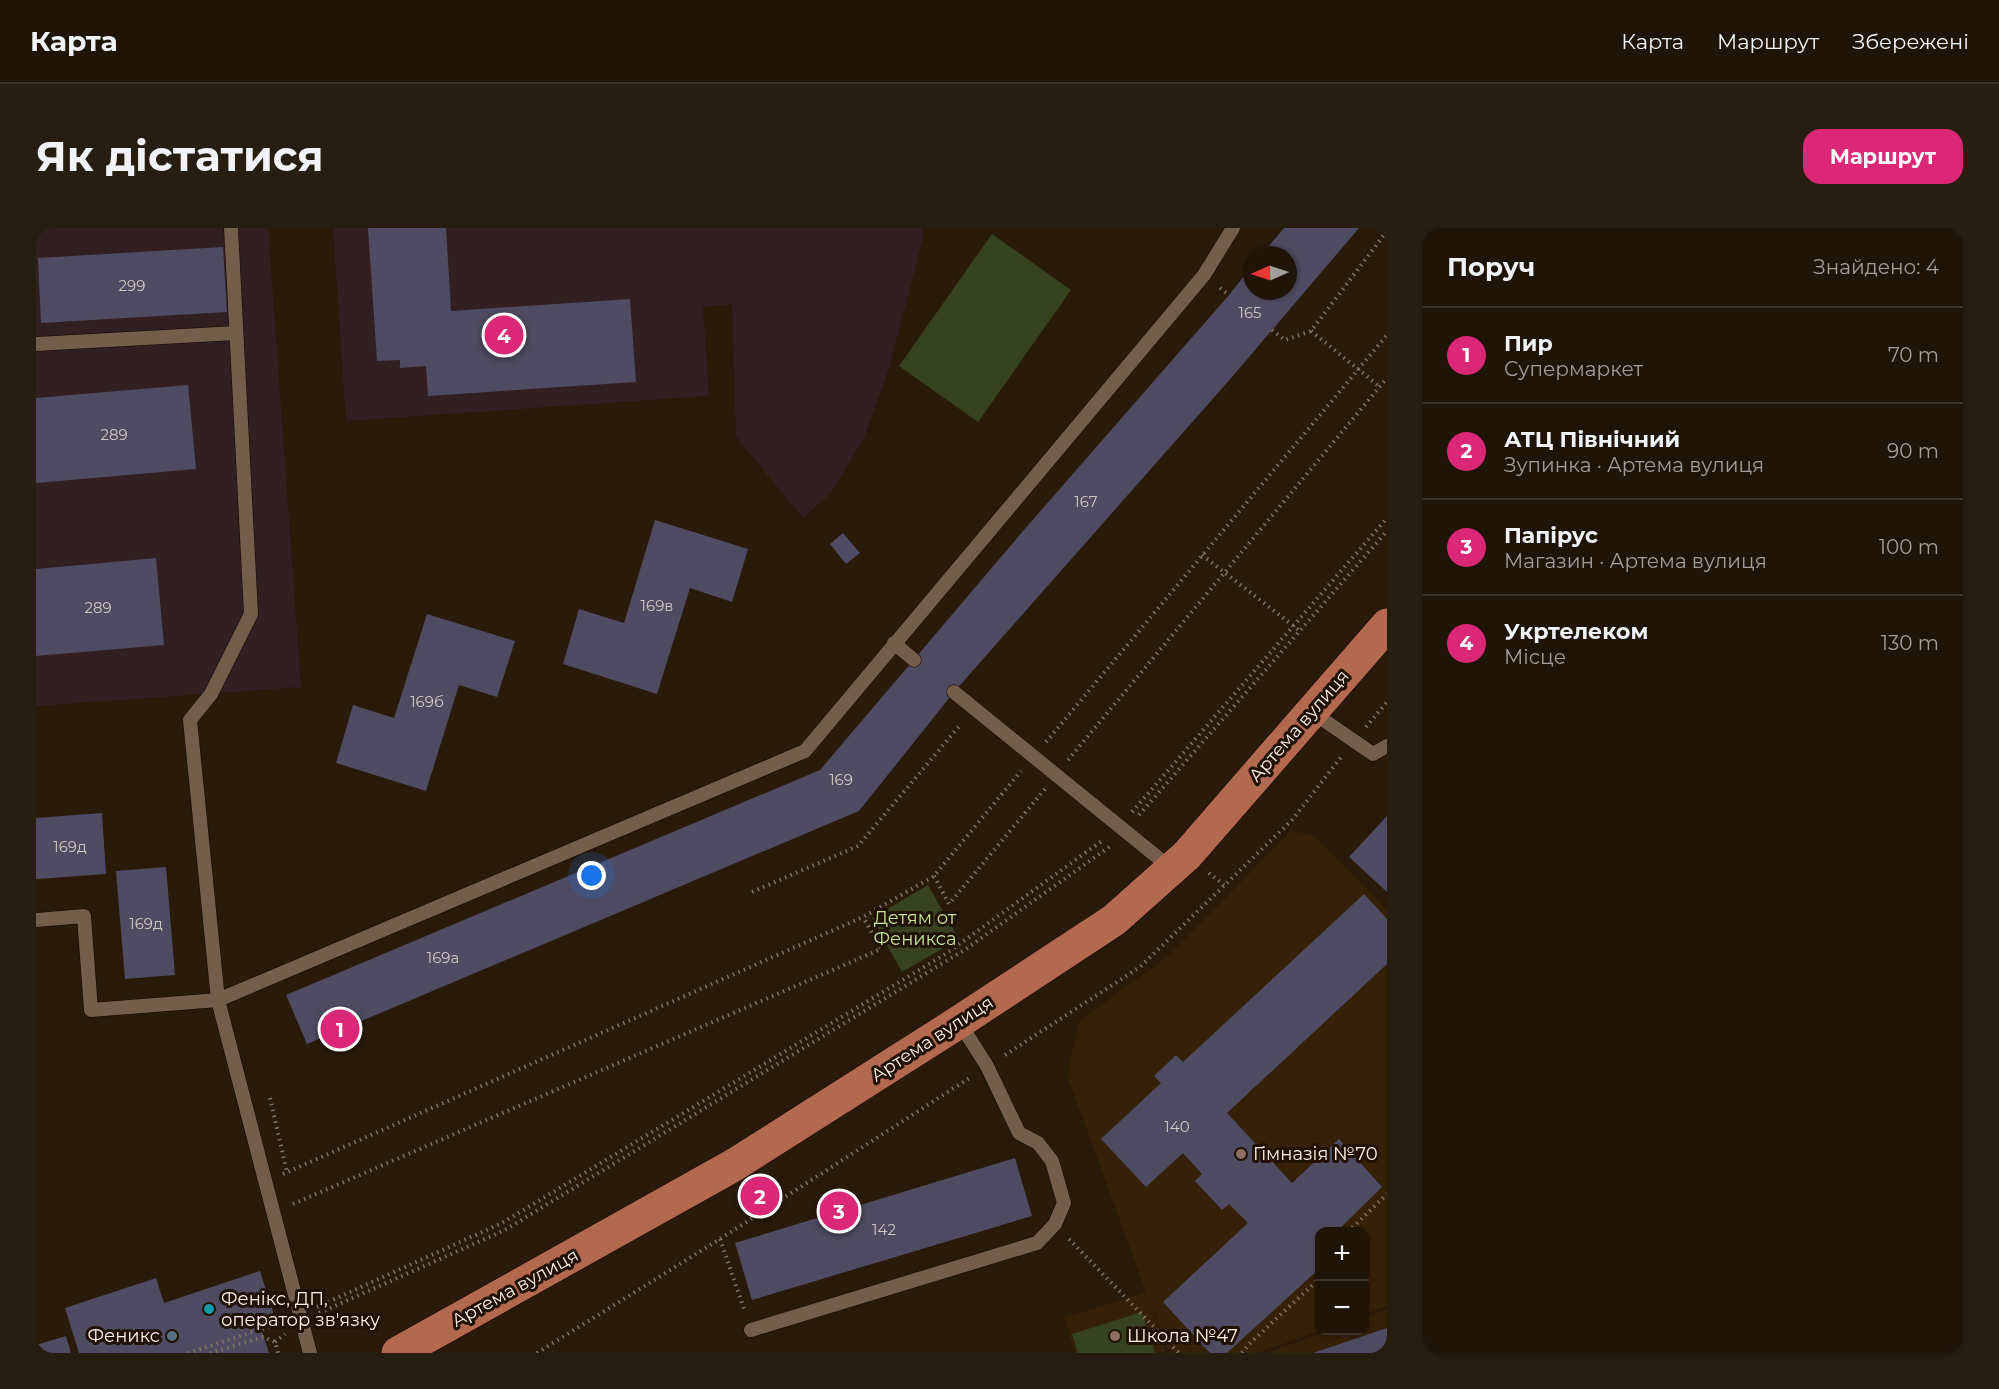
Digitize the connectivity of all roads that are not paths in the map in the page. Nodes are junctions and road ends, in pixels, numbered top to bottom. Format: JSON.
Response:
{"nodes":[{"id":1,"x":231,"y":228,"type":"edge"},
{"id":2,"x":1233,"y":228,"type":"edge"},
{"id":3,"x":237,"y":333,"type":"junction"},
{"id":4,"x":36,"y":344,"type":"edge"},
{"id":5,"x":1387,"y":625,"type":"edge"},
{"id":6,"x":894,"y":643,"type":"junction"},
{"id":7,"x":914,"y":660,"type":"dead end"},
{"id":8,"x":954,"y":692,"type":"dead end"},
{"id":9,"x":1312,"y":712,"type":"junction"},
{"id":10,"x":1387,"y":746,"type":"edge"},
{"id":11,"x":1172,"y":869,"type":"junction"},
{"id":12,"x":36,"y":920,"type":"edge"},
{"id":13,"x":218,"y":1000,"type":"junction"},
{"id":14,"x":959,"y":1022,"type":"junction"},
{"id":15,"x":750,"y":1330,"type":"road end"},
{"id":16,"x":404,"y":1352,"type":"edge"},
{"id":17,"x":310,"y":1353,"type":"edge"}],
"edges":[{"from":1,"to":3,"type":"lane"},
{"from":2,"to":6,"type":"lane"},
{"from":3,"to":4,"type":"lane"},
{"from":3,"to":13,"type":"lane"},
{"from":5,"to":9,"type":"main road","name":"Артема вулиця"},
{"from":6,"to":7,"type":"lane"},
{"from":6,"to":13,"type":"lane"},
{"from":8,"to":11,"type":"lane"},
{"from":9,"to":10,"type":"lane"},
{"from":9,"to":11,"type":"main road","name":"Артема вулиця"},
{"from":11,"to":14,"type":"main road","name":"Артема вулиця"},
{"from":12,"to":13,"type":"lane"},
{"from":13,"to":17,"type":"lane"},
{"from":14,"to":15,"type":"lane"},
{"from":14,"to":16,"type":"main road","name":"Артема вулиця"}]}
